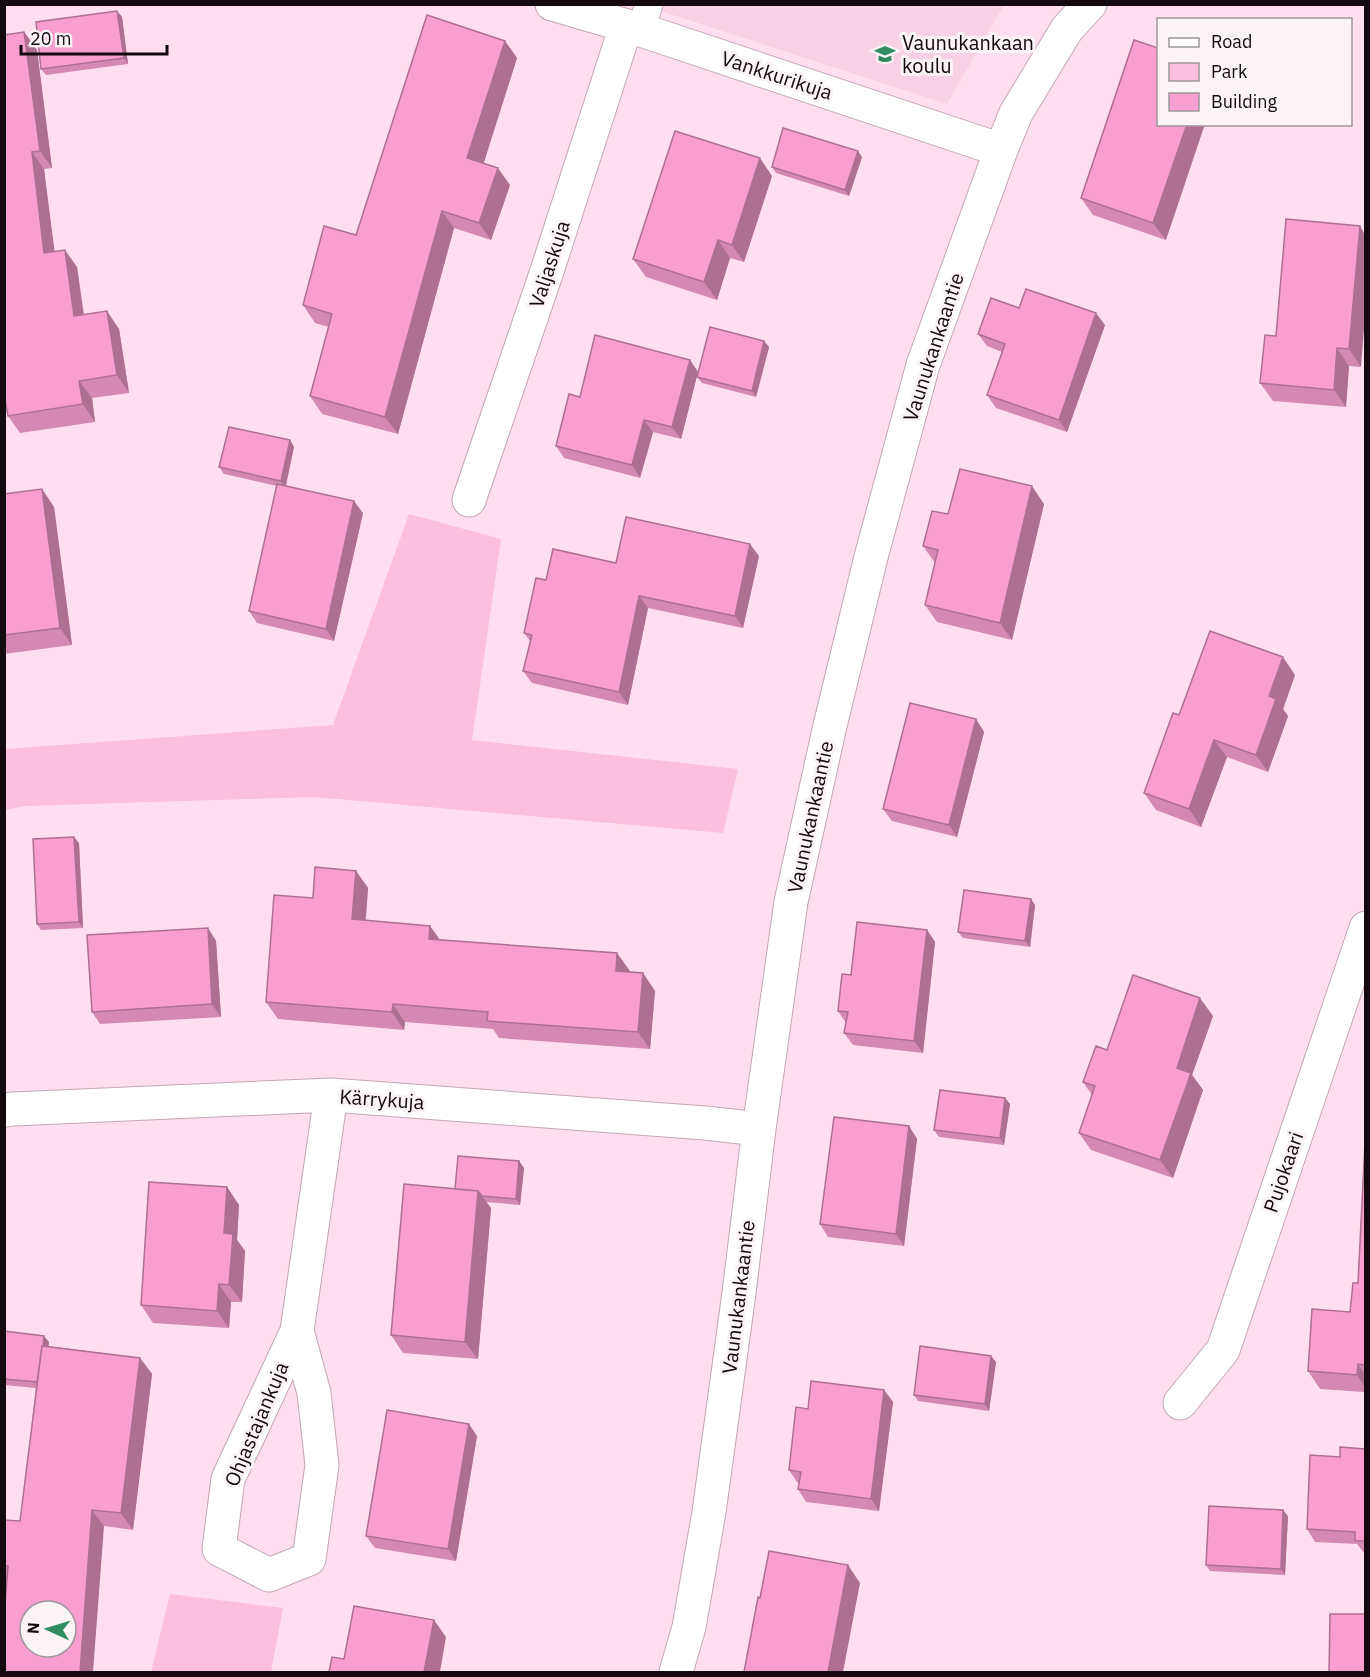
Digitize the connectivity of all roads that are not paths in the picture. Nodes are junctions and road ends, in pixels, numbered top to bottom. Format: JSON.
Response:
{"nodes":[{"id":1,"x":552,"y":4,"type":"edge"},
{"id":2,"x":1090,"y":4,"type":"edge"},
{"id":3,"x":638,"y":20,"type":"edge"},
{"id":4,"x":1001,"y":150,"type":"junction"},
{"id":5,"x":469,"y":500,"type":"dead end"},
{"id":6,"x":1365,"y":928,"type":"edge"},
{"id":7,"x":331,"y":1095,"type":"junction"},
{"id":8,"x":4,"y":1110,"type":"edge"},
{"id":9,"x":759,"y":1129,"type":"junction"},
{"id":10,"x":297,"y":1331,"type":"junction"},
{"id":11,"x":1180,"y":1403,"type":"dead end"},
{"id":12,"x":676,"y":1672,"type":"edge"}],
"edges":[{"from":1,"to":3,"type":"street","name":"Vankkurikuja"},
{"from":2,"to":4,"type":"street","name":"Vaunukankaantie"},
{"from":3,"to":4,"type":"street","name":"Vankkurikuja"},
{"from":3,"to":5,"type":"street","name":"Valjaskuja"},
{"from":4,"to":9,"type":"street","name":"Vaunukankaantie"},
{"from":6,"to":11,"type":"street","name":"Pujokaari"},
{"from":7,"to":8,"type":"street","name":"Kärrykuja"},
{"from":7,"to":9,"type":"street","name":"Kärrykuja"},
{"from":7,"to":10,"type":"street","name":"Ohjastajankuja"},
{"from":9,"to":12,"type":"street","name":"Vaunukankaantie"},
{"from":10,"to":10,"type":"street","name":"Ohjastajankuja"}]}
